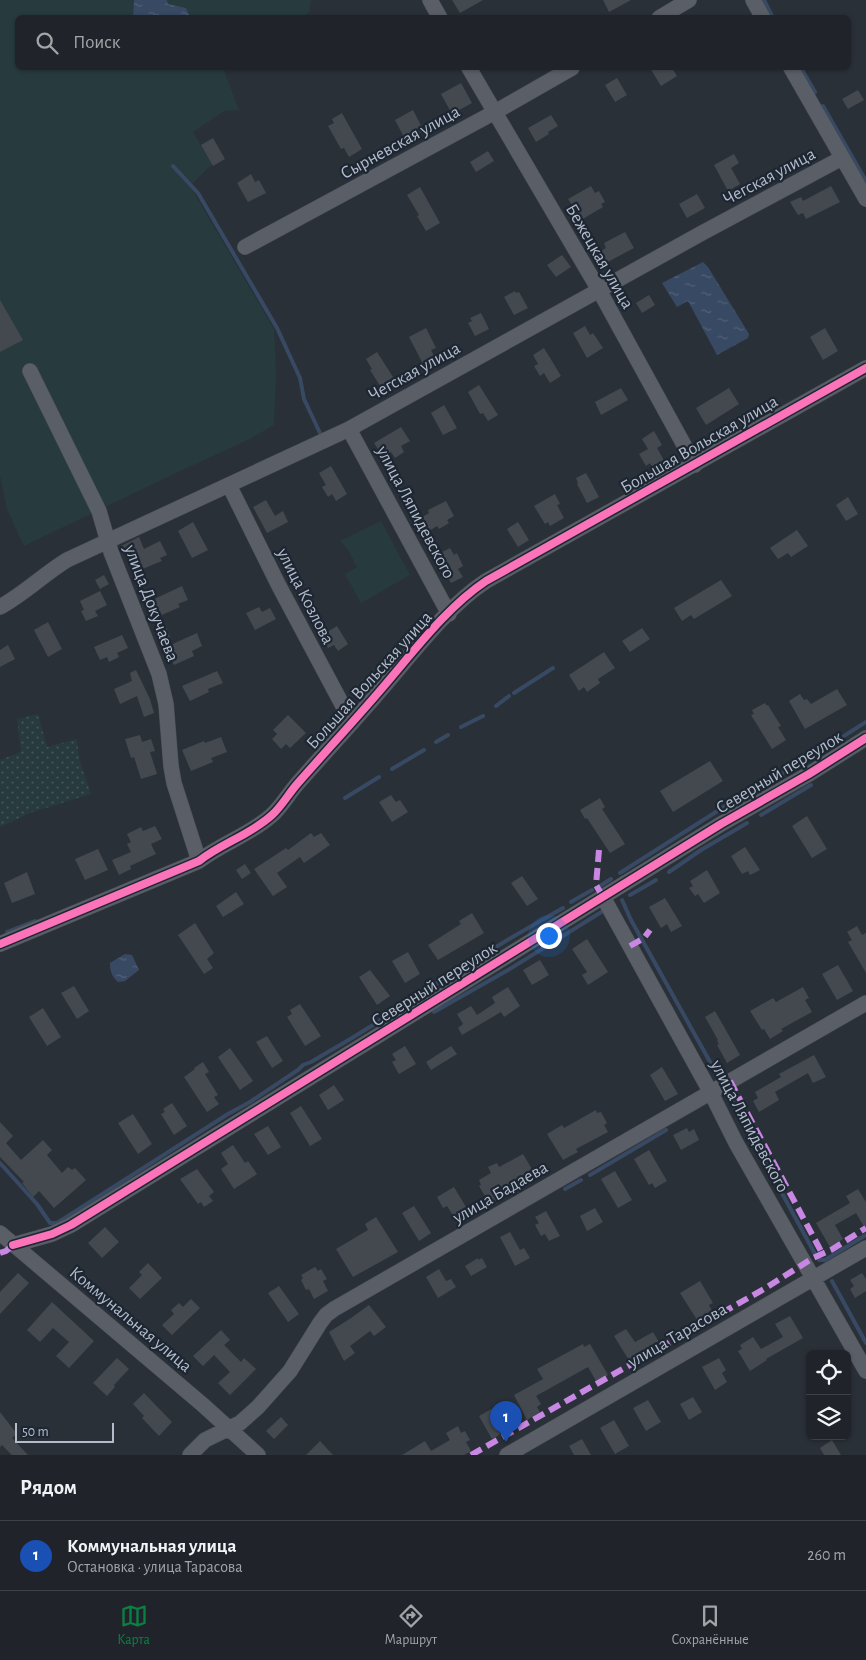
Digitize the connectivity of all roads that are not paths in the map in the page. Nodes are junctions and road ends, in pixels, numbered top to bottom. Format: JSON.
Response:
{"nodes":[{"id":1,"x":430,"y":0,"type":"edge"},
{"id":2,"x":689,"y":0,"type":"edge"},
{"id":3,"x":753,"y":0,"type":"edge"},
{"id":4,"x":438,"y":15,"type":"edge"},
{"id":5,"x":663,"y":15,"type":"edge"},
{"id":6,"x":761,"y":15,"type":"edge"},
{"id":7,"x":470,"y":70,"type":"edge"},
{"id":8,"x":568,"y":70,"type":"edge"},
{"id":9,"x":792,"y":70,"type":"edge"},
{"id":10,"x":494,"y":112,"type":"junction"},
{"id":11,"x":842,"y":158,"type":"junction"},
{"id":12,"x":866,"y":199,"type":"edge"},
{"id":13,"x":245,"y":248,"type":"dead end"},
{"id":14,"x":599,"y":290,"type":"junction"},
{"id":15,"x":866,"y":368,"type":"edge"},
{"id":16,"x":30,"y":372,"type":"dead end"},
{"id":17,"x":349,"y":429,"type":"junction"},
{"id":18,"x":695,"y":465,"type":"junction"},
{"id":19,"x":229,"y":485,"type":"junction"},
{"id":20,"x":108,"y":541,"type":"junction"},
{"id":21,"x":0,"y":607,"type":"edge"},
{"id":22,"x":449,"y":614,"type":"junction"},
{"id":23,"x":352,"y":723,"type":"junction"},
{"id":24,"x":866,"y":738,"type":"edge"},
{"id":25,"x":199,"y":861,"type":"junction"},
{"id":26,"x":602,"y":897,"type":"junction"},
{"id":27,"x":0,"y":944,"type":"edge"},
{"id":28,"x":866,"y":1003,"type":"edge"},
{"id":29,"x":711,"y":1093,"type":"junction"},
{"id":30,"x":0,"y":1233,"type":"edge"},
{"id":31,"x":13,"y":1245,"type":"junction"},
{"id":32,"x":866,"y":1248,"type":"edge"},
{"id":33,"x":812,"y":1280,"type":"junction"},
{"id":34,"x":866,"y":1371,"type":"edge"},
{"id":35,"x":229,"y":1428,"type":"junction"},
{"id":36,"x":190,"y":1455,"type":"edge"},
{"id":37,"x":258,"y":1455,"type":"edge"},
{"id":38,"x":507,"y":1455,"type":"edge"}],
"edges":[{"from":1,"to":4,"type":"street"},
{"from":2,"to":5,"type":"street"},
{"from":3,"to":6,"type":"street"},
{"from":7,"to":10,"type":"street","name":"Бежецкая улица"},
{"from":8,"to":10,"type":"street","name":"Сырневская улица"},
{"from":9,"to":11,"type":"street"},
{"from":10,"to":13,"type":"street","name":"Сырневская улица"},
{"from":10,"to":14,"type":"street","name":"Бежецкая улица"},
{"from":11,"to":12,"type":"street"},
{"from":11,"to":14,"type":"street","name":"Чегская улица"},
{"from":14,"to":17,"type":"street","name":"Чегская улица"},
{"from":14,"to":18,"type":"street","name":"Бежецкая улица"},
{"from":15,"to":18,"type":"street","name":"Большая Вольская улица"},
{"from":16,"to":20,"type":"street","name":"улица Докучаева"},
{"from":17,"to":19,"type":"street","name":"Чегская улица"},
{"from":17,"to":22,"type":"street","name":"улица Ляпидевского"},
{"from":18,"to":22,"type":"street","name":"Большая Вольская улица"},
{"from":19,"to":20,"type":"street","name":"Чегская улица"},
{"from":19,"to":23,"type":"street","name":"улица Козлова"},
{"from":20,"to":21,"type":"street","name":"Чегская улица"},
{"from":20,"to":25,"type":"street","name":"улица Докучаева"},
{"from":22,"to":23,"type":"street","name":"Большая Вольская улица"},
{"from":23,"to":25,"type":"street","name":"Большая Вольская улица"},
{"from":24,"to":26,"type":"street","name":"Северный переулок"},
{"from":25,"to":27,"type":"street","name":"Большая Вольская улица"},
{"from":26,"to":29,"type":"street","name":"улица Ляпидевского"},
{"from":26,"to":31,"type":"street","name":"Северный переулок"},
{"from":28,"to":29,"type":"street","name":"улица Бадаева"},
{"from":29,"to":33,"type":"street","name":"улица Ляпидевского"},
{"from":29,"to":35,"type":"street","name":"улица Бадаева"},
{"from":30,"to":31,"type":"street","name":"Коммунальная улица"},
{"from":31,"to":35,"type":"street","name":"Коммунальная улица"},
{"from":32,"to":33,"type":"street","name":"улица Тарасова"},
{"from":33,"to":34,"type":"street","name":"улица Ляпидевского"},
{"from":33,"to":38,"type":"street","name":"улица Тарасова"},
{"from":35,"to":36,"type":"street","name":"улица Бадаева"},
{"from":35,"to":37,"type":"street","name":"Коммунальная улица"}]}
